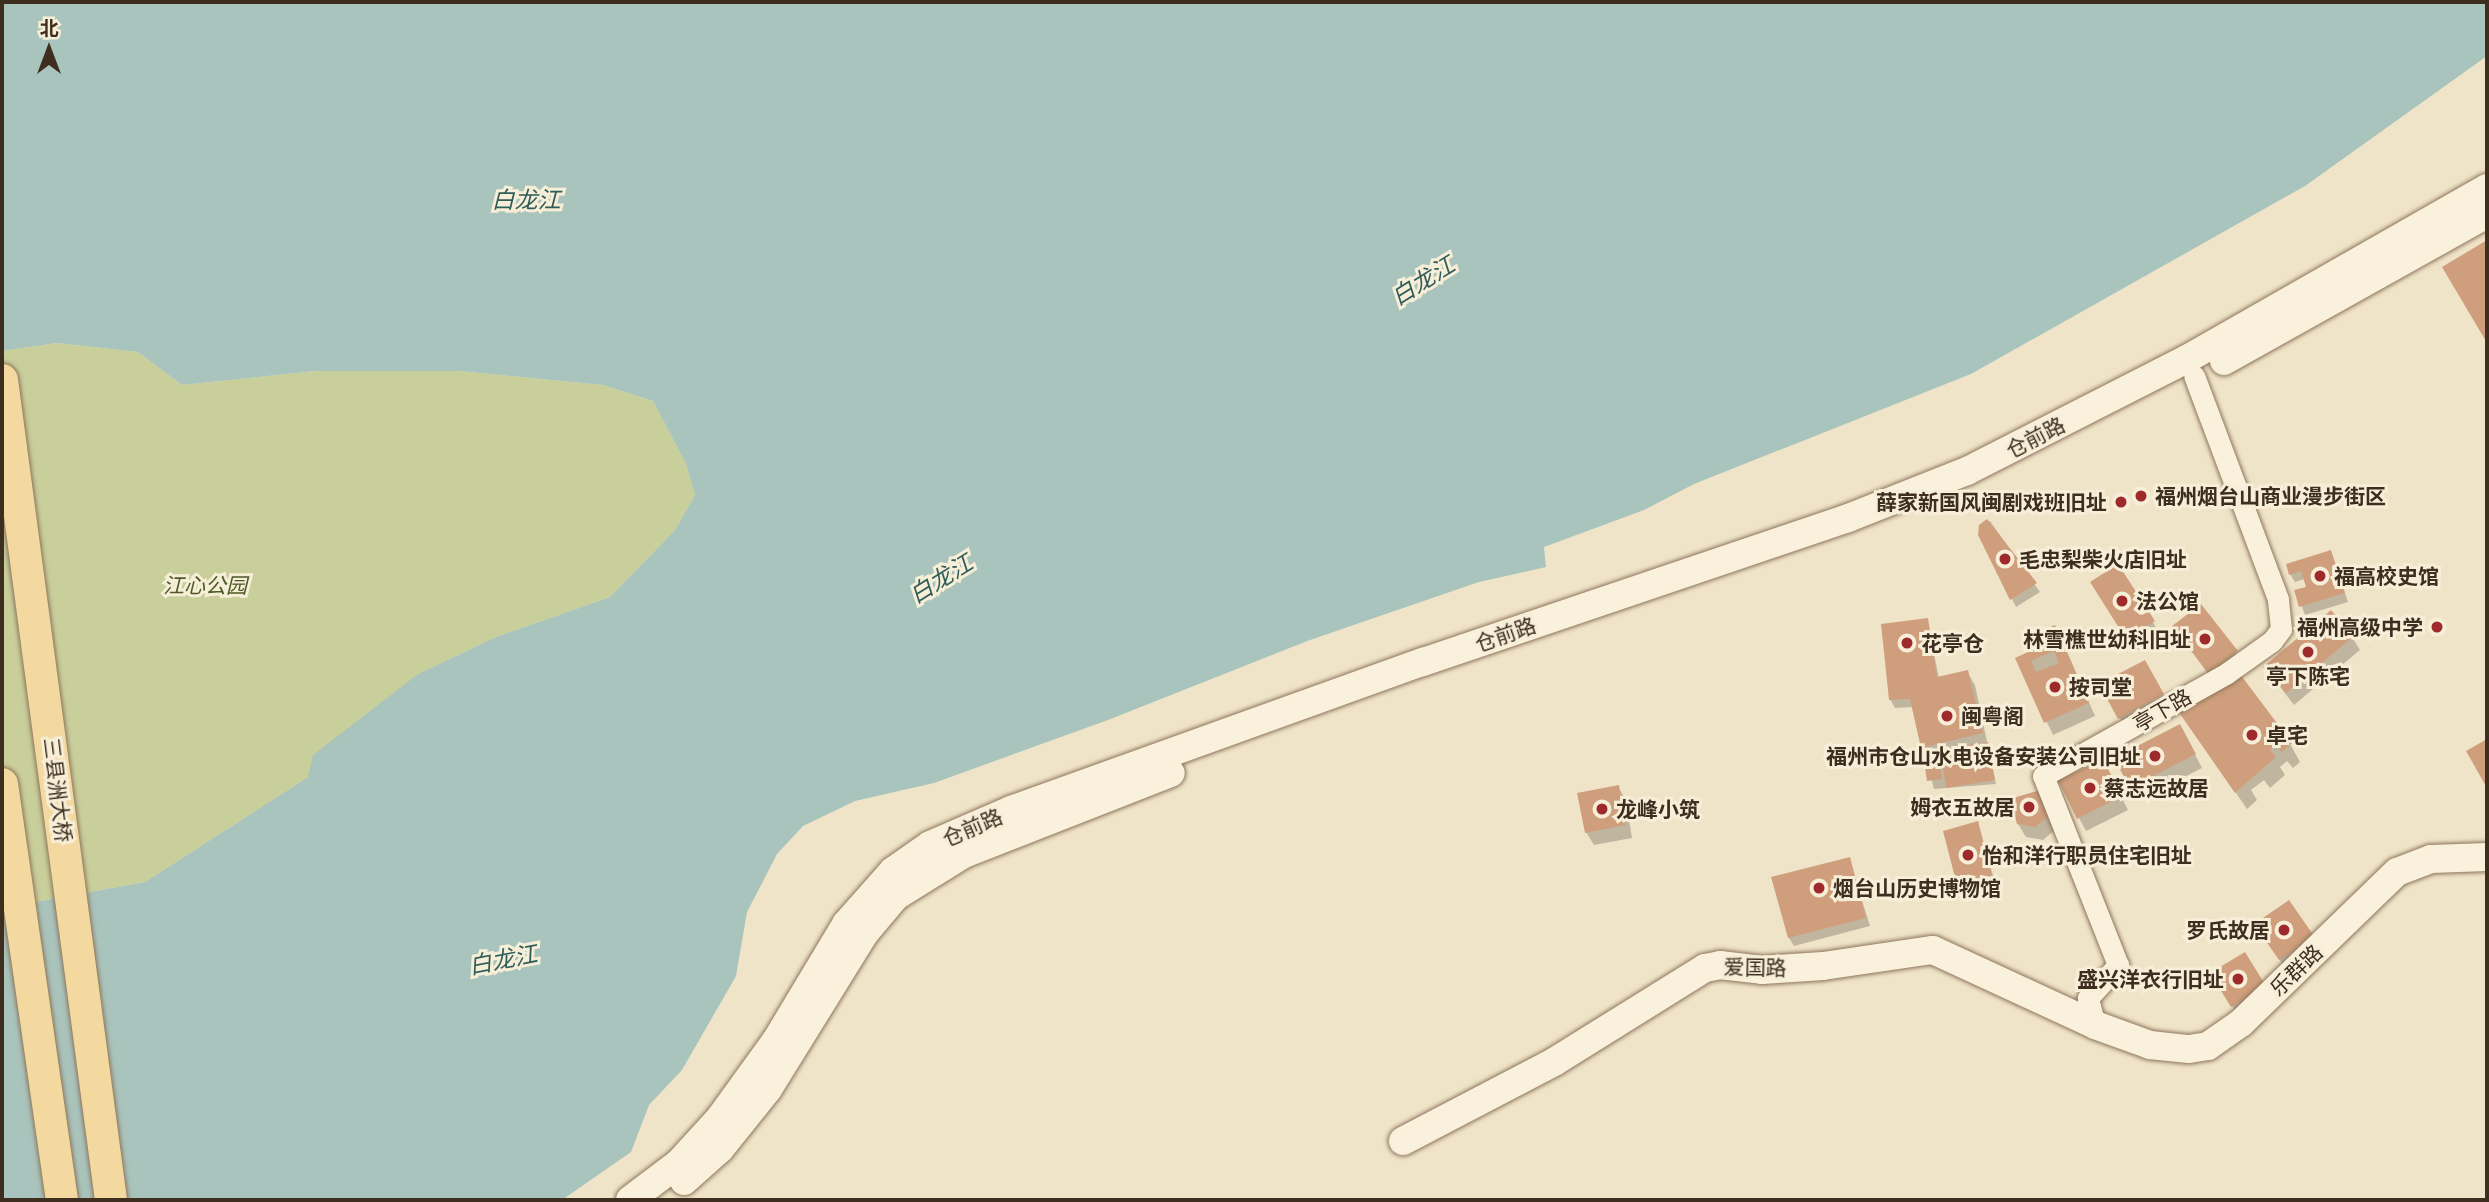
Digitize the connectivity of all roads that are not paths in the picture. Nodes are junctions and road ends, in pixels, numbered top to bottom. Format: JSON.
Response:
{"nodes":[{"id":1,"x":2487,"y":188,"type":"edge"},
{"id":2,"x":2487,"y":214,"type":"edge"},
{"id":3,"x":2194,"y":376,"type":"junction"},
{"id":4,"x":2,"y":380,"type":"edge"},
{"id":5,"x":2,"y":784,"type":"edge"},
{"id":6,"x":2487,"y":857,"type":"edge"},
{"id":7,"x":2095,"y":1025,"type":"junction"},
{"id":8,"x":1403,"y":1141,"type":"dead end"},
{"id":9,"x":62,"y":1200,"type":"edge"},
{"id":10,"x":111,"y":1200,"type":"edge"},
{"id":11,"x":630,"y":1200,"type":"edge"},
{"id":12,"x":660,"y":1200,"type":"edge"}],
"edges":[{"from":1,"to":11,"type":"street","name":"仓前路"},
{"from":2,"to":3,"type":"street","name":"仓前路"},
{"from":3,"to":7,"type":"street","name":"亭下路"},
{"from":3,"to":12,"type":"street","name":"仓前路"},
{"from":4,"to":10,"type":"main road","name":"三县洲大桥"},
{"from":5,"to":9,"type":"main road"},
{"from":6,"to":7,"type":"street","name":"乐群路"},
{"from":7,"to":8,"type":"street","name":"爱国路"}]}
